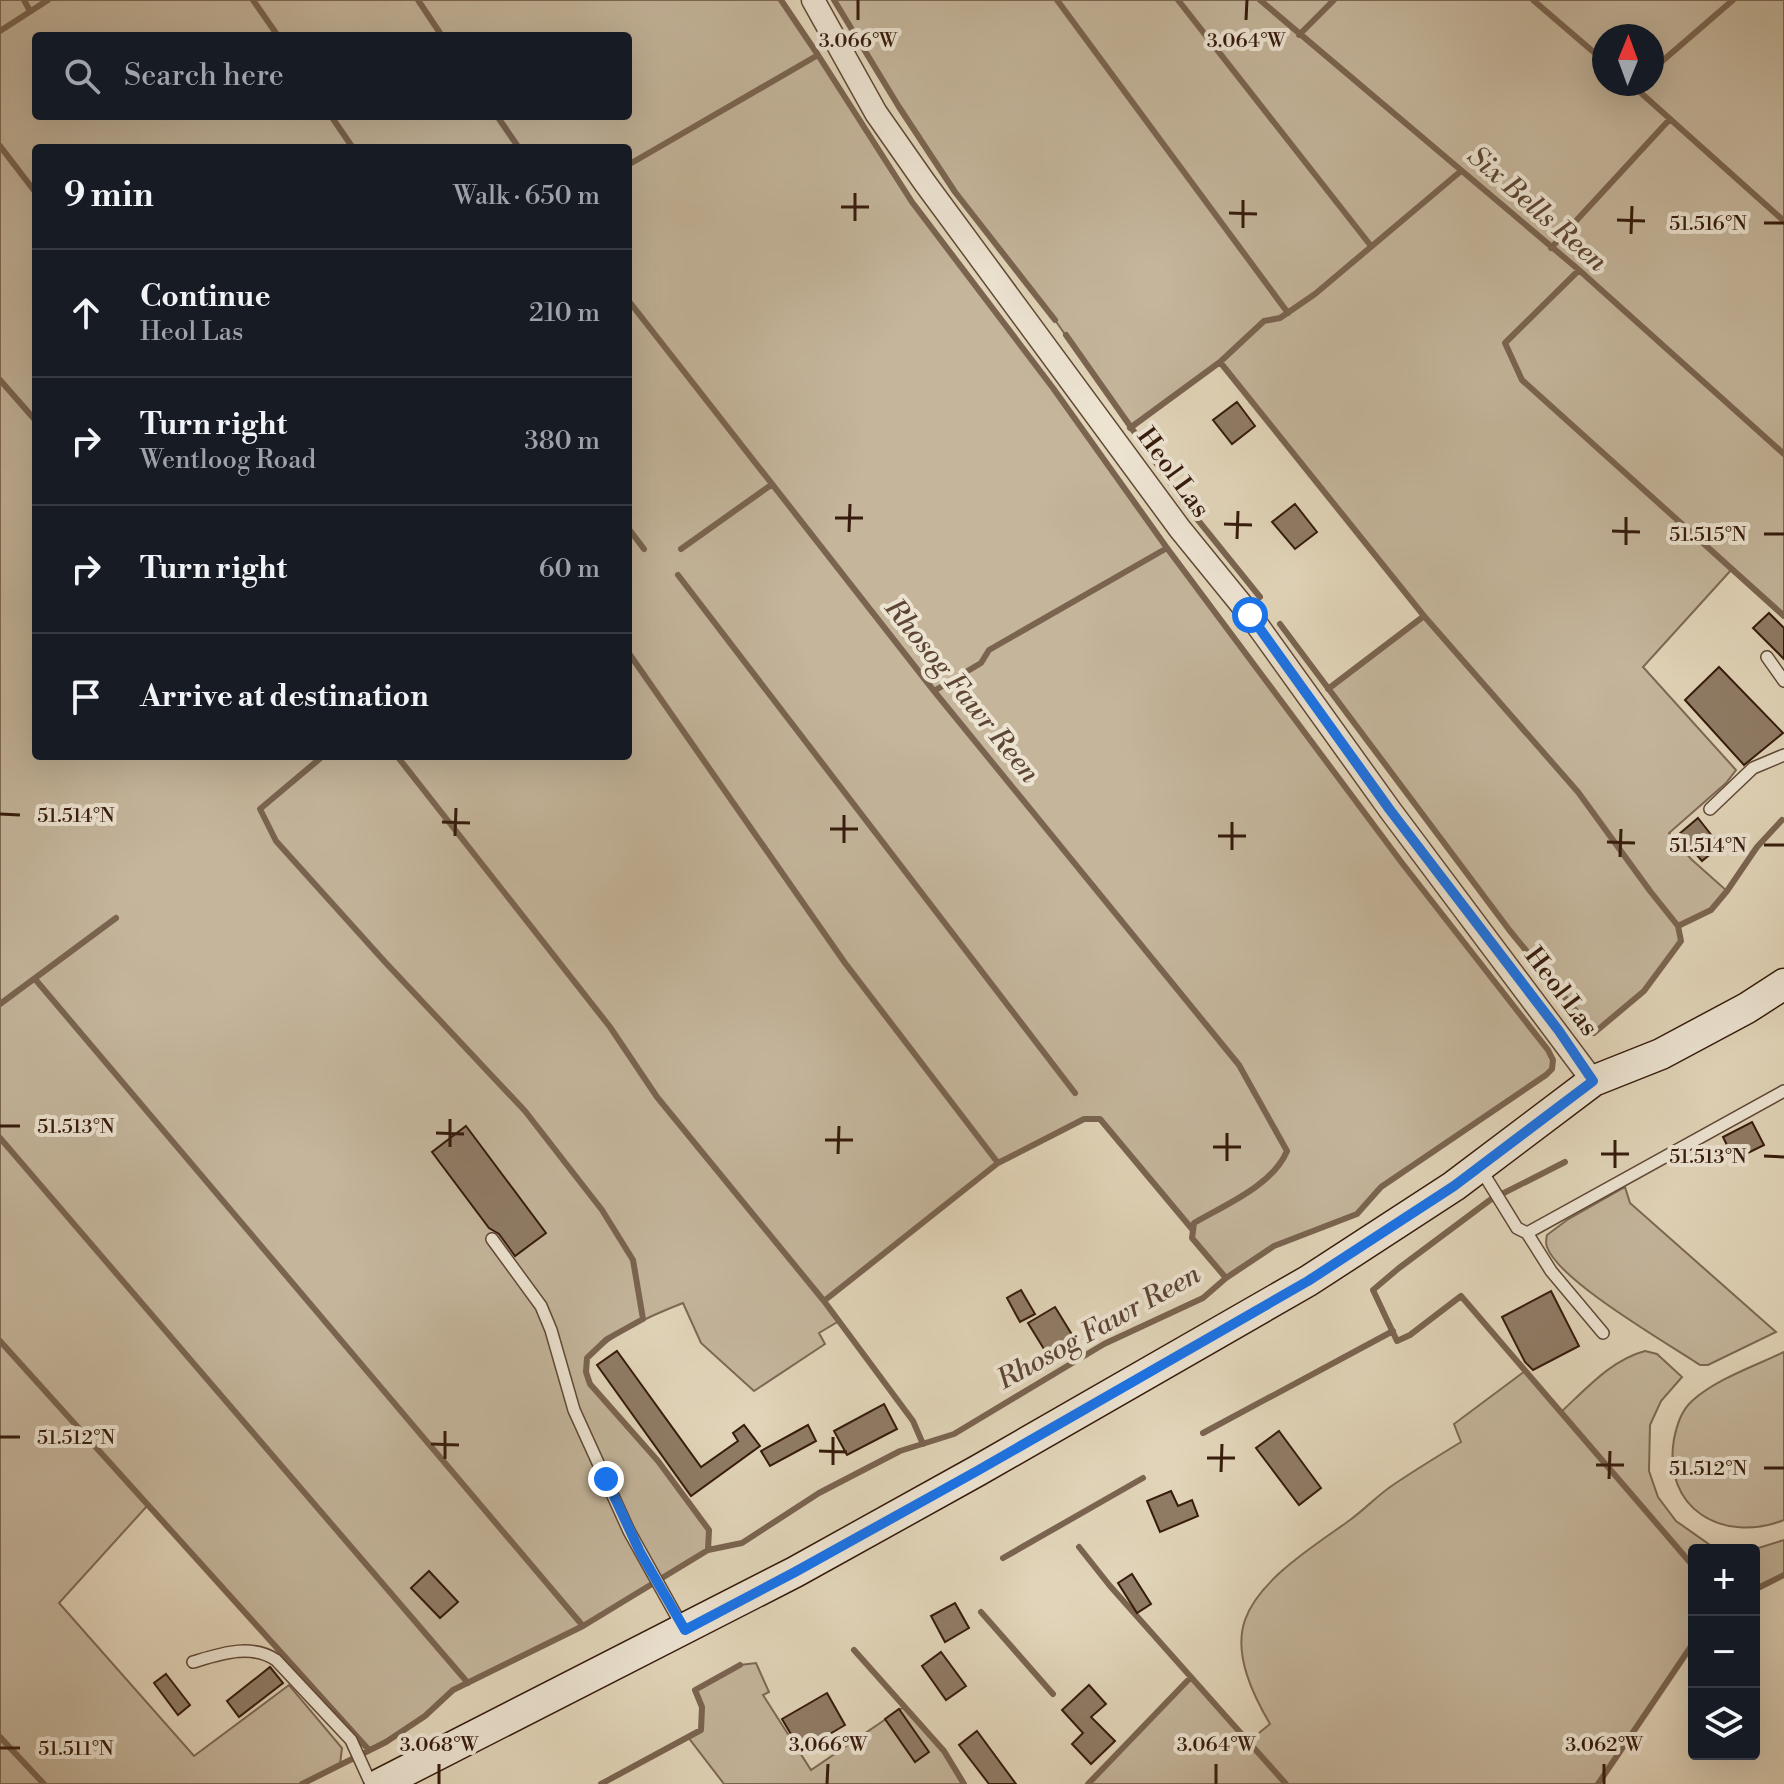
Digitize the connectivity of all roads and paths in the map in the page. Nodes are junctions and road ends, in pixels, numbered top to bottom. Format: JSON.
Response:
{"nodes":[{"id":1,"x":813,"y":0,"type":"edge"},
{"id":2,"x":1767,"y":657,"type":"dead end"},
{"id":3,"x":1784,"y":681,"type":"edge"},
{"id":4,"x":1784,"y":755,"type":"edge"},
{"id":5,"x":1710,"y":809,"type":"dead end"},
{"id":6,"x":1784,"y":984,"type":"edge"},
{"id":7,"x":1593,"y":1081,"type":"junction"},
{"id":8,"x":1784,"y":1091,"type":"edge"},
{"id":9,"x":1479,"y":1168,"type":"junction"},
{"id":10,"x":1527,"y":1233,"type":"junction"},
{"id":11,"x":492,"y":1239,"type":"dead end"},
{"id":12,"x":1603,"y":1333,"type":"dead end"},
{"id":13,"x":685,"y":1630,"type":"junction"},
{"id":14,"x":193,"y":1662,"type":"dead end"},
{"id":15,"x":371,"y":1784,"type":"edge"},
{"id":16,"x":380,"y":1784,"type":"edge"}],
"edges":[{"from":1,"to":7,"type":"street","name":"Heol Las"},
{"from":2,"to":3,"type":"lane"},
{"from":4,"to":5,"type":"lane"},
{"from":6,"to":7,"type":"main road"},
{"from":7,"to":9,"type":"main road"},
{"from":8,"to":10,"type":"lane"},
{"from":9,"to":10,"type":"lane"},
{"from":9,"to":13,"type":"main road"},
{"from":10,"to":12,"type":"lane"},
{"from":11,"to":13,"type":"lane"},
{"from":13,"to":16,"type":"main road"},
{"from":14,"to":15,"type":"lane"}]}
